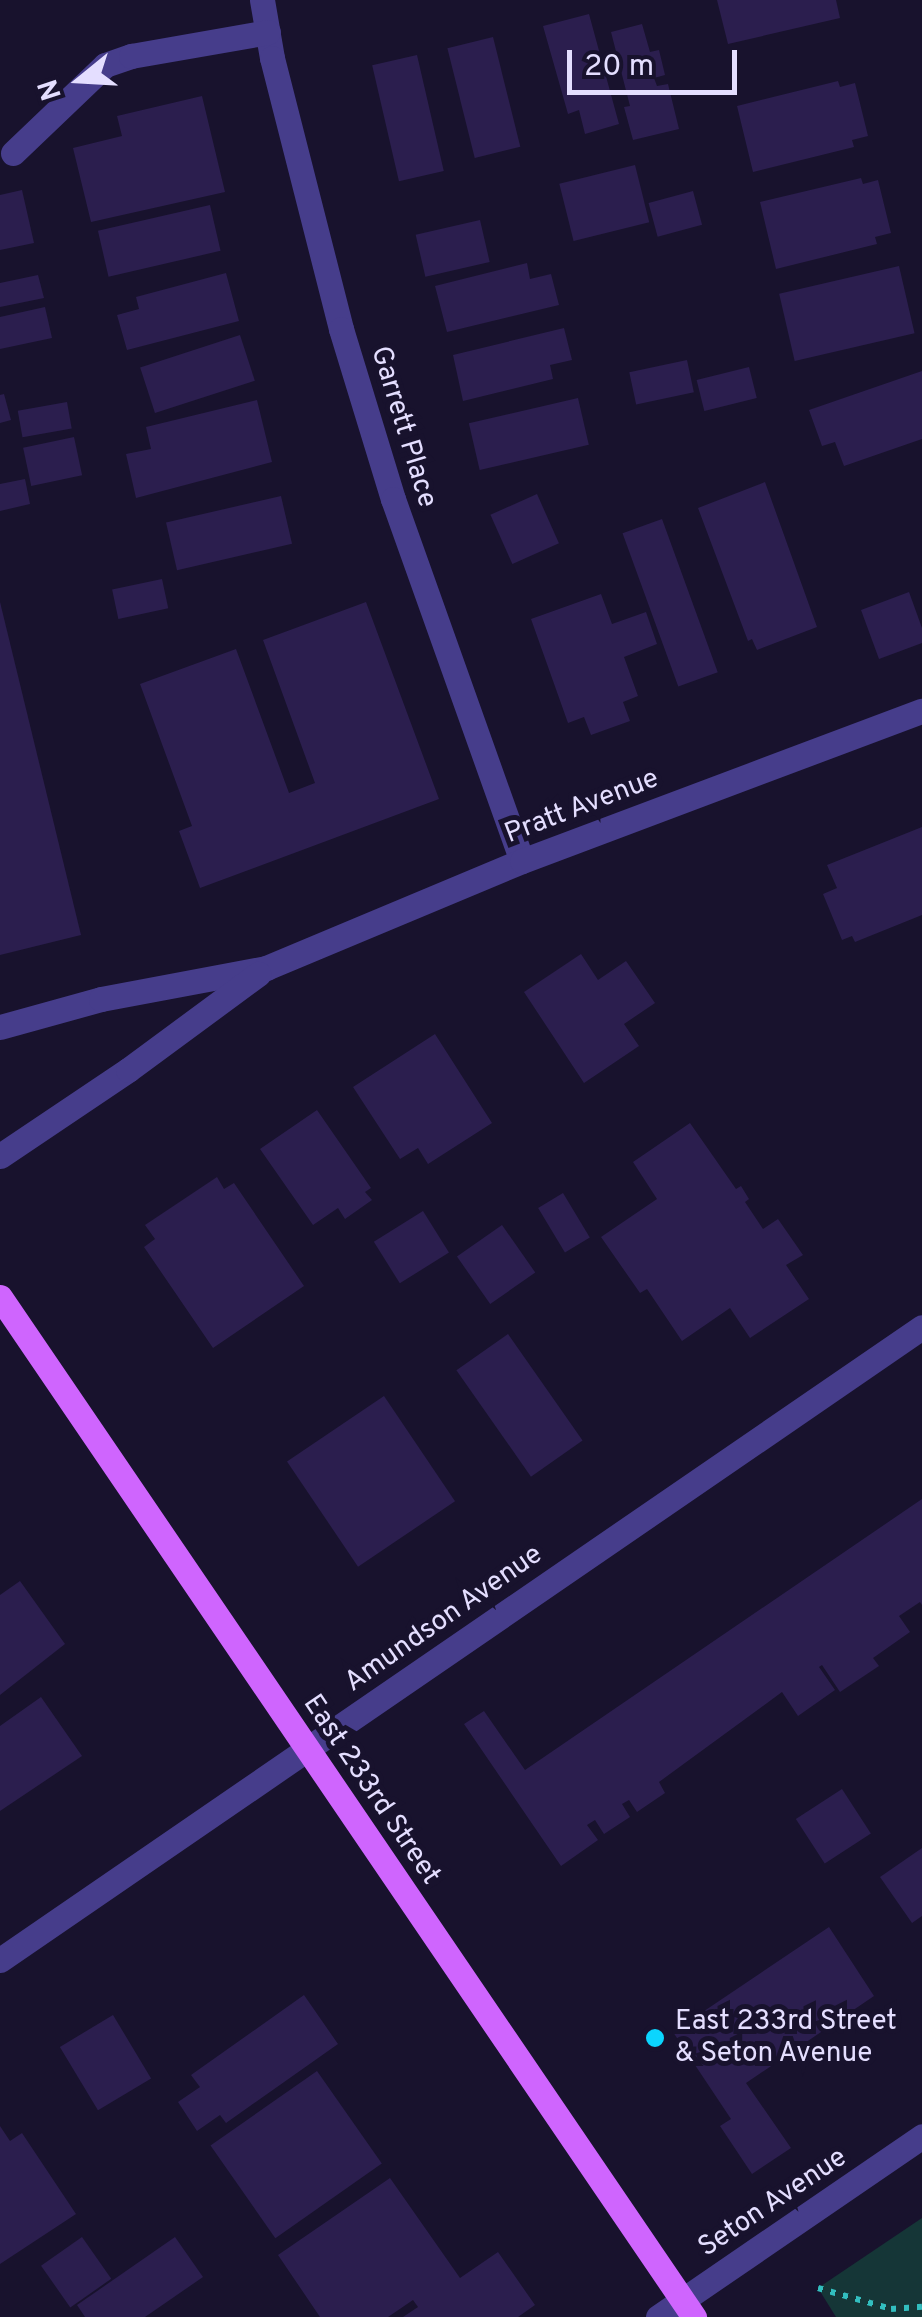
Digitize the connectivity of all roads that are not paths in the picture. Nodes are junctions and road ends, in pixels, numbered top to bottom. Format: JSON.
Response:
{"nodes":[{"id":1,"x":262,"y":0,"type":"edge"},
{"id":2,"x":268,"y":32,"type":"junction"},
{"id":3,"x":13,"y":153,"type":"dead end"},
{"id":4,"x":922,"y":711,"type":"edge"},
{"id":5,"x":522,"y":861,"type":"junction"},
{"id":6,"x":266,"y":968,"type":"junction"},
{"id":7,"x":0,"y":1027,"type":"edge"},
{"id":8,"x":0,"y":1156,"type":"edge"},
{"id":9,"x":0,"y":1297,"type":"edge"},
{"id":10,"x":922,"y":1327,"type":"edge"},
{"id":11,"x":308,"y":1750,"type":"junction"},
{"id":12,"x":0,"y":1960,"type":"edge"},
{"id":13,"x":922,"y":2136,"type":"edge"},
{"id":14,"x":688,"y":2309,"type":"edge"},
{"id":15,"x":658,"y":2317,"type":"edge"}],
"edges":[{"from":1,"to":2,"type":"street","name":"Garrett Place"},
{"from":2,"to":3,"type":"street"},
{"from":2,"to":5,"type":"street","name":"Garrett Place"},
{"from":4,"to":5,"type":"street","name":"Pratt Avenue"},
{"from":5,"to":6,"type":"street","name":"Pratt Avenue"},
{"from":6,"to":7,"type":"street","name":"Pratt Avenue"},
{"from":6,"to":8,"type":"street","name":"Pratt Avenue"},
{"from":9,"to":11,"type":"main road","name":"East 233rd Street"},
{"from":10,"to":11,"type":"street","name":"Amundson Avenue"},
{"from":11,"to":12,"type":"street","name":"Amundson Avenue"},
{"from":11,"to":14,"type":"main road","name":"East 233rd Street"},
{"from":13,"to":14,"type":"street","name":"Seton Avenue"},
{"from":14,"to":15,"type":"street","name":"Seton Avenue"}]}
